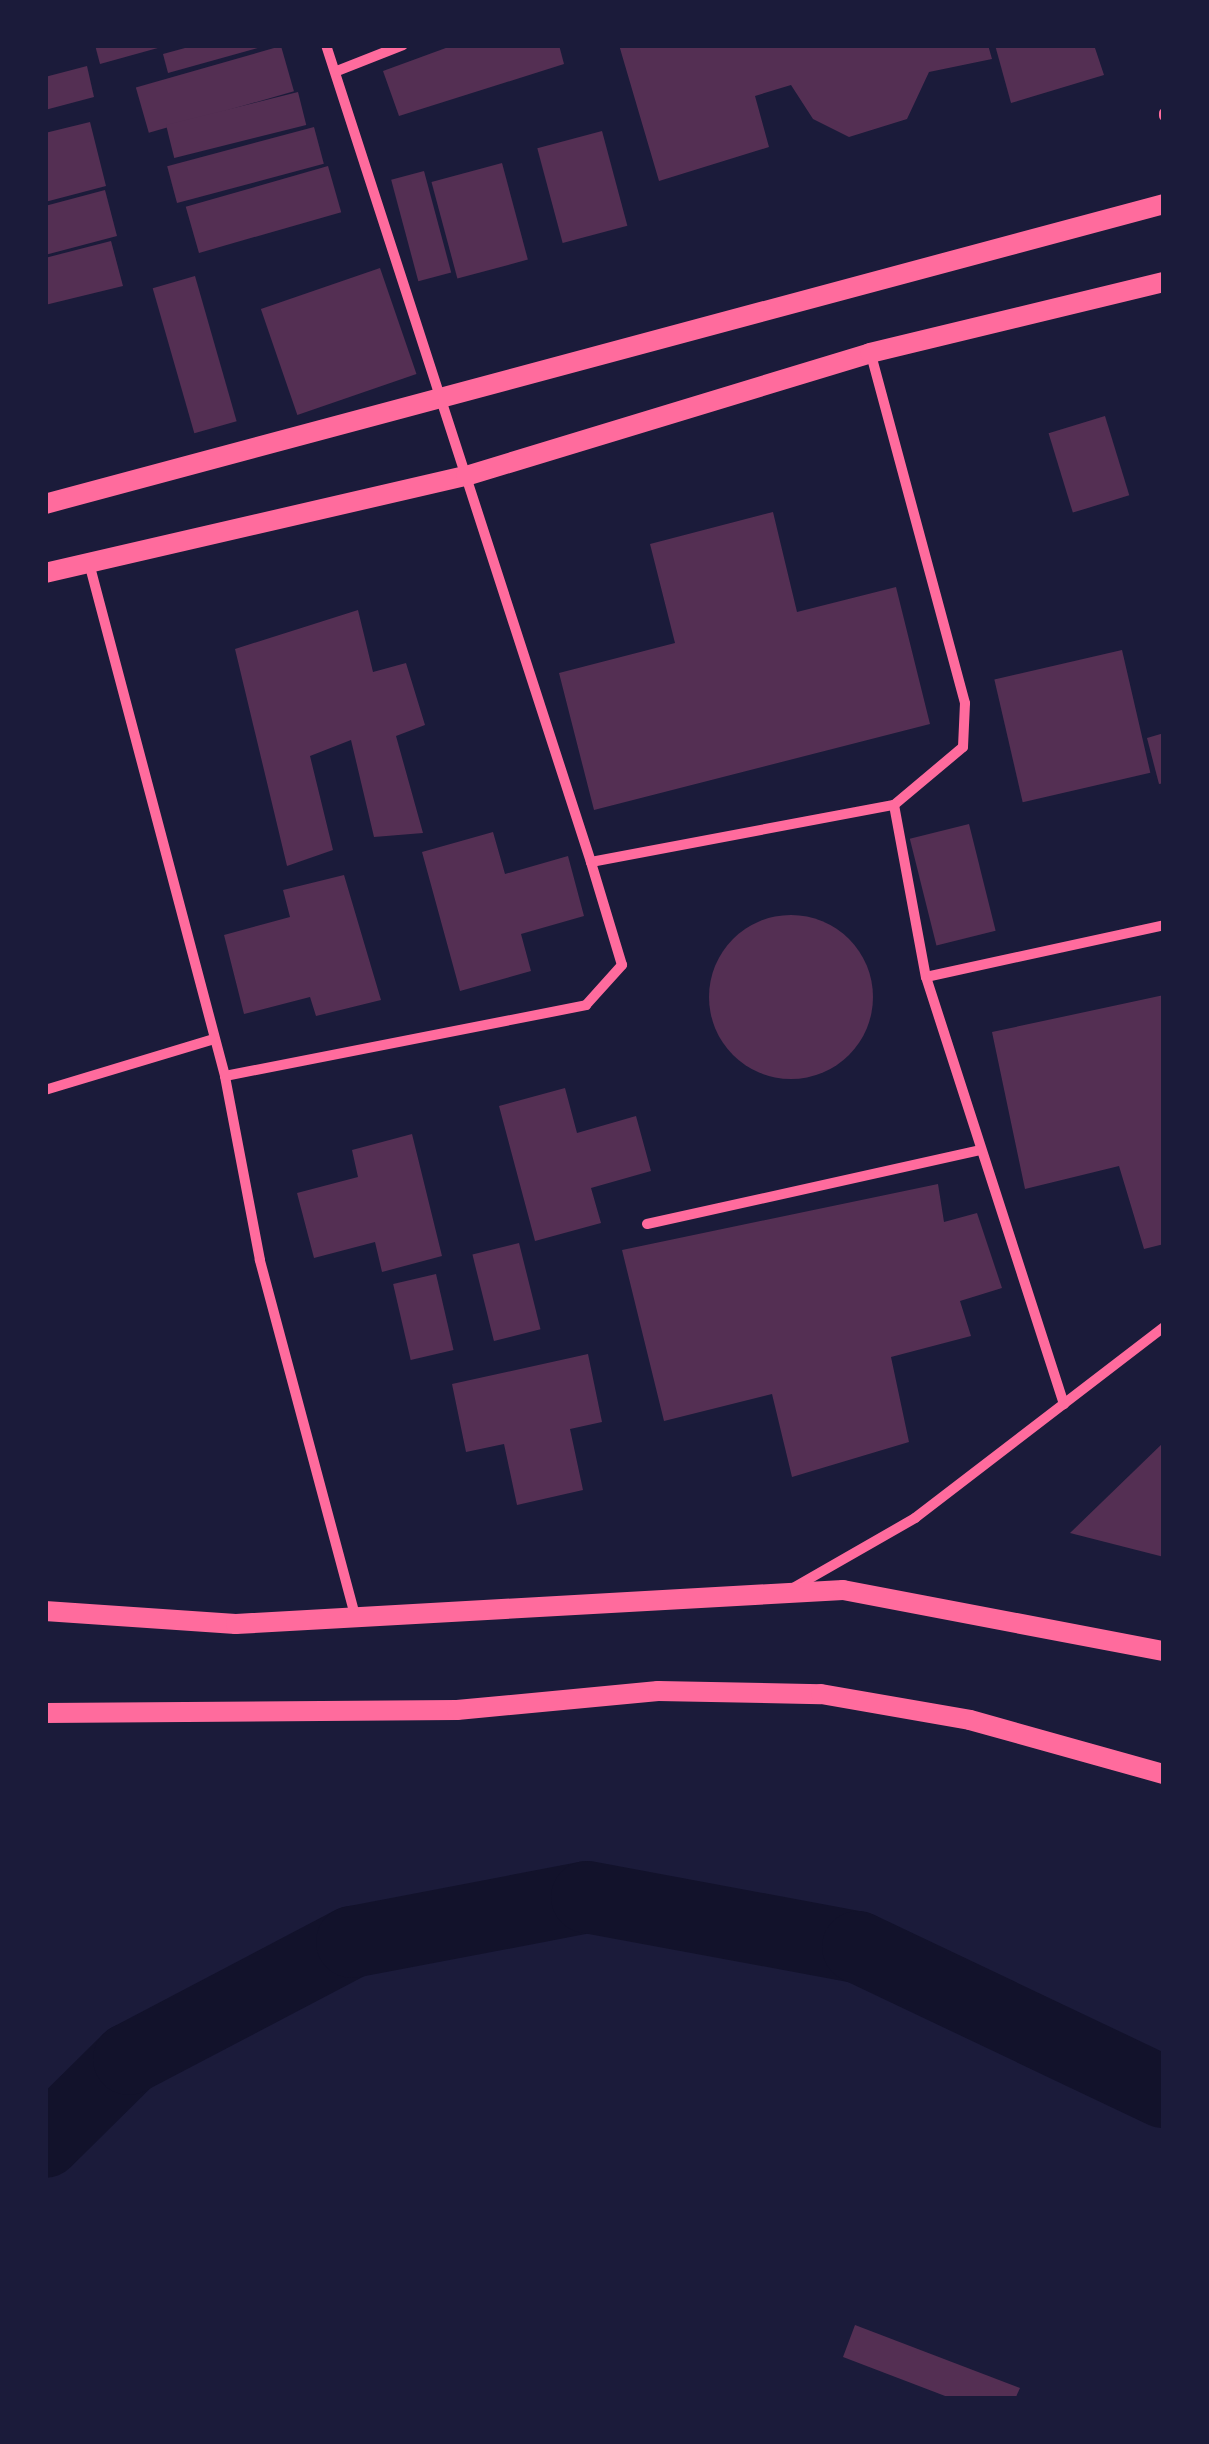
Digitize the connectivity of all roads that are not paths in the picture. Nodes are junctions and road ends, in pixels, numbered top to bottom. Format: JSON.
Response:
{"nodes":[{"id":1,"x":326,"y":45,"type":"edge"},
{"id":2,"x":404,"y":45,"type":"edge"},
{"id":3,"x":337,"y":72,"type":"junction"},
{"id":4,"x":1164,"y":204,"type":"edge"},
{"id":5,"x":1164,"y":282,"type":"edge"},
{"id":6,"x":870,"y":353,"type":"junction"},
{"id":7,"x":439,"y":393,"type":"junction"},
{"id":8,"x":466,"y":476,"type":"junction"},
{"id":9,"x":45,"y":504,"type":"edge"},
{"id":10,"x":88,"y":562,"type":"junction"},
{"id":11,"x":45,"y":574,"type":"edge"},
{"id":12,"x":894,"y":804,"type":"junction"},
{"id":13,"x":591,"y":862,"type":"junction"},
{"id":14,"x":1164,"y":925,"type":"edge"},
{"id":15,"x":926,"y":977,"type":"junction"},
{"id":16,"x":214,"y":1039,"type":"junction"},
{"id":17,"x":225,"y":1076,"type":"junction"},
{"id":18,"x":45,"y":1090,"type":"edge"},
{"id":19,"x":980,"y":1150,"type":"junction"},
{"id":20,"x":646,"y":1224,"type":"dead end"},
{"id":21,"x":1164,"y":1327,"type":"edge"},
{"id":22,"x":1064,"y":1404,"type":"junction"},
{"id":23,"x":780,"y":1595,"type":"junction"},
{"id":24,"x":45,"y":1611,"type":"edge"},
{"id":25,"x":356,"y":1620,"type":"junction"},
{"id":26,"x":1164,"y":1651,"type":"edge"},
{"id":27,"x":45,"y":1712,"type":"edge"},
{"id":28,"x":1164,"y":1774,"type":"edge"}],
"edges":[{"from":1,"to":3,"type":"street"},
{"from":2,"to":3,"type":"street"},
{"from":3,"to":7,"type":"street"},
{"from":4,"to":7,"type":"main road"},
{"from":5,"to":6,"type":"main road"},
{"from":6,"to":8,"type":"main road"},
{"from":6,"to":12,"type":"street"},
{"from":7,"to":8,"type":"street"},
{"from":7,"to":9,"type":"main road"},
{"from":8,"to":10,"type":"main road"},
{"from":8,"to":13,"type":"street"},
{"from":10,"to":11,"type":"main road"},
{"from":10,"to":16,"type":"street"},
{"from":12,"to":13,"type":"street"},
{"from":12,"to":15,"type":"street"},
{"from":13,"to":17,"type":"street"},
{"from":14,"to":15,"type":"street"},
{"from":15,"to":19,"type":"street"},
{"from":16,"to":17,"type":"street"},
{"from":16,"to":18,"type":"street"},
{"from":17,"to":25,"type":"street"},
{"from":19,"to":20,"type":"street"},
{"from":19,"to":22,"type":"street"},
{"from":21,"to":22,"type":"street"},
{"from":22,"to":23,"type":"street"},
{"from":23,"to":25,"type":"main road"},
{"from":23,"to":26,"type":"main road"},
{"from":24,"to":25,"type":"main road"},
{"from":27,"to":28,"type":"main road"}]}
